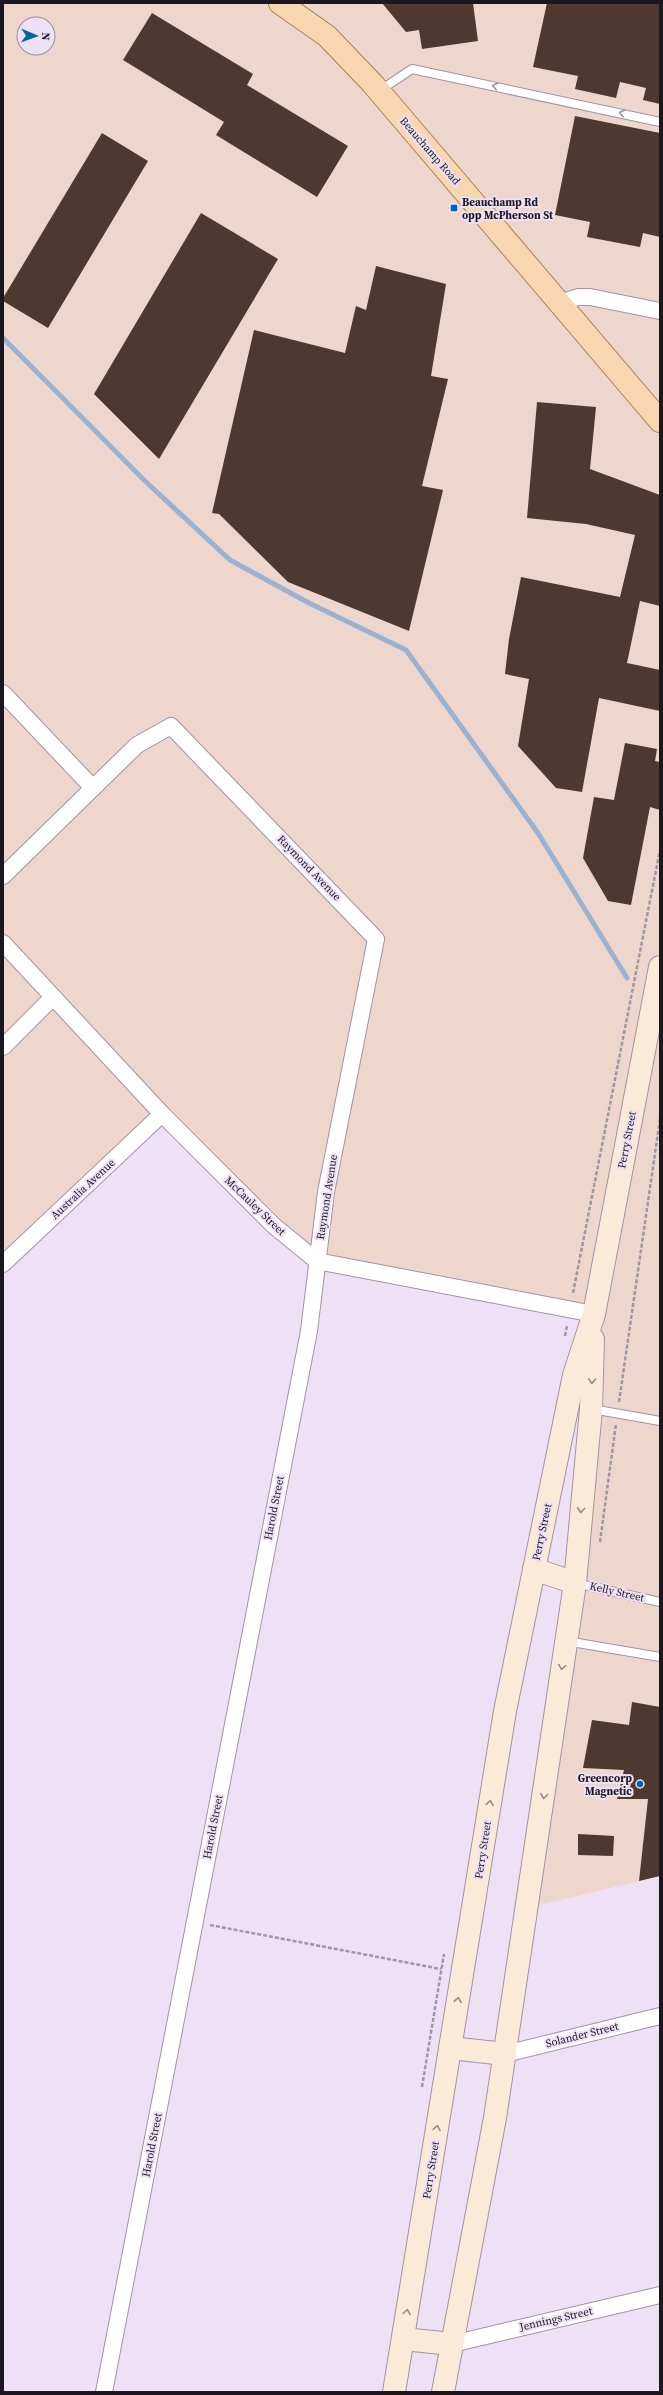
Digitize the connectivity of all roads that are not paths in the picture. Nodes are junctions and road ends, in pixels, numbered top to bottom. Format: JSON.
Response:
{"nodes":[{"id":1,"x":280,"y":3,"type":"edge"},
{"id":2,"x":379,"y":91,"type":"junction"},
{"id":3,"x":660,"y":122,"type":"edge"},
{"id":4,"x":560,"y":303,"type":"junction"},
{"id":5,"x":660,"y":311,"type":"edge"},
{"id":6,"x":660,"y":421,"type":"edge"},
{"id":7,"x":3,"y":693,"type":"edge"},
{"id":8,"x":93,"y":788,"type":"junction"},
{"id":9,"x":3,"y":876,"type":"edge"},
{"id":10,"x":3,"y":943,"type":"edge"},
{"id":11,"x":660,"y":967,"type":"edge"},
{"id":12,"x":53,"y":997,"type":"junction"},
{"id":13,"x":3,"y":1047,"type":"edge"},
{"id":14,"x":162,"y":1114,"type":"junction"},
{"id":15,"x":318,"y":1261,"type":"junction"},
{"id":16,"x":3,"y":1264,"type":"edge"},
{"id":17,"x":594,"y":1314,"type":"junction"},
{"id":18,"x":591,"y":1408,"type":"junction"},
{"id":19,"x":660,"y":1421,"type":"edge"},
{"id":20,"x":534,"y":1569,"type":"junction"},
{"id":21,"x":575,"y":1583,"type":"junction"},
{"id":22,"x":660,"y":1602,"type":"edge"},
{"id":23,"x":566,"y":1641,"type":"junction"},
{"id":24,"x":660,"y":1657,"type":"edge"},
{"id":25,"x":660,"y":2016,"type":"edge"},
{"id":26,"x":450,"y":2048,"type":"junction"},
{"id":27,"x":505,"y":2054,"type":"junction"},
{"id":28,"x":660,"y":2295,"type":"edge"},
{"id":29,"x":403,"y":2339,"type":"junction"},
{"id":30,"x":452,"y":2344,"type":"junction"},
{"id":31,"x":104,"y":2392,"type":"edge"},
{"id":32,"x":394,"y":2392,"type":"edge"},
{"id":33,"x":443,"y":2392,"type":"edge"}],
"edges":[{"from":1,"to":2,"type":"main road","name":"Beauchamp Road"},
{"from":3,"to":2,"type":"lane","one_way":true},
{"from":2,"to":4,"type":"main road","name":"Beauchamp Road"},
{"from":4,"to":5,"type":"street"},
{"from":4,"to":6,"type":"main road","name":"Beauchamp Road"},
{"from":7,"to":8,"type":"street"},
{"from":8,"to":9,"type":"street","name":"Raymond Avenue"},
{"from":8,"to":15,"type":"street","name":"Raymond Avenue"},
{"from":10,"to":12,"type":"street","name":"McCauley Street"},
{"from":11,"to":17,"type":"street","name":"Perry Street"},
{"from":12,"to":13,"type":"street"},
{"from":12,"to":14,"type":"street","name":"McCauley Street"},
{"from":14,"to":15,"type":"street","name":"McCauley Street"},
{"from":14,"to":16,"type":"street","name":"Australia Avenue"},
{"from":15,"to":17,"type":"street","name":"McCauley Street"},
{"from":15,"to":31,"type":"street","name":"Harold Street"},
{"from":17,"to":18,"type":"street","name":"Perry Street","one_way":true},
{"from":17,"to":20,"type":"street","name":"Perry Street"},
{"from":18,"to":19,"type":"lane"},
{"from":18,"to":21,"type":"street","name":"Perry Street","one_way":true},
{"from":20,"to":21,"type":"street"},
{"from":26,"to":20,"type":"street","name":"Perry Street","one_way":true},
{"from":21,"to":22,"type":"lane","name":"Kelly Street"},
{"from":21,"to":23,"type":"street","name":"Perry Street"},
{"from":23,"to":24,"type":"lane"},
{"from":23,"to":27,"type":"street","name":"Perry Street","one_way":true},
{"from":25,"to":27,"type":"street","name":"Solander Street"},
{"from":26,"to":27,"type":"street"},
{"from":29,"to":26,"type":"street","name":"Perry Street","one_way":true},
{"from":27,"to":30,"type":"street","name":"Perry Street"},
{"from":28,"to":30,"type":"street","name":"Jennings Street"},
{"from":29,"to":30,"type":"street"},
{"from":29,"to":32,"type":"street","name":"Perry Street"},
{"from":30,"to":33,"type":"street","name":"Perry Street"}]}
